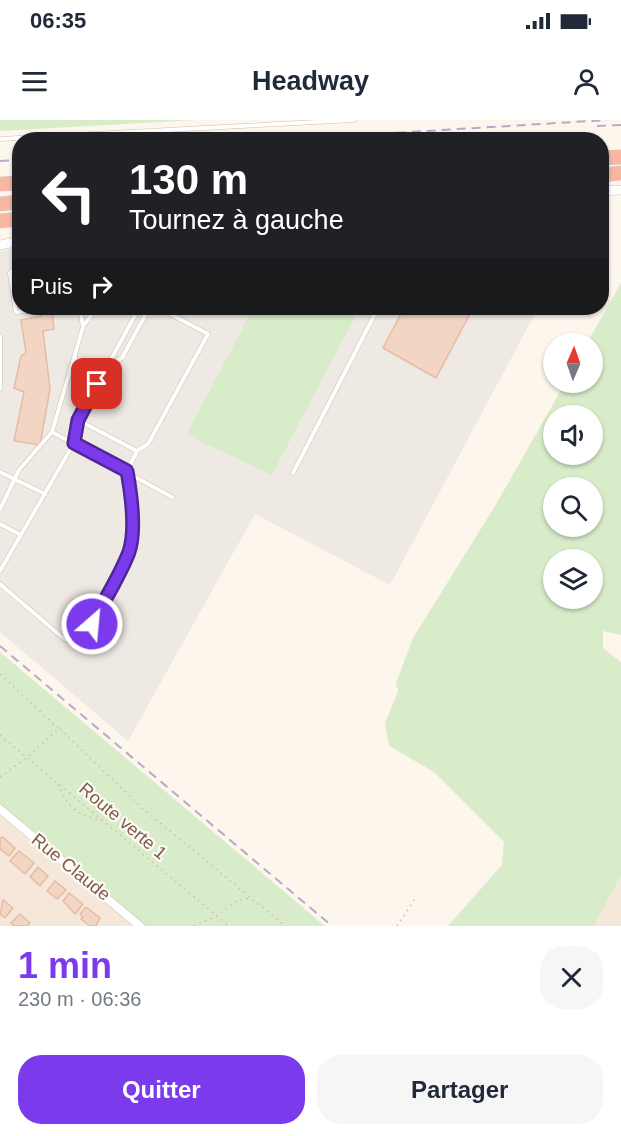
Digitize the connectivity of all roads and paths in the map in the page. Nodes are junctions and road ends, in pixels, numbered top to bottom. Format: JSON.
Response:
{"nodes":[{"id":1,"x":354,"y":120,"type":"edge"},
{"id":2,"x":130,"y":132,"type":"edge"},
{"id":3,"x":12,"y":272,"type":"edge"},
{"id":4,"x":12,"y":286,"type":"edge"},
{"id":5,"x":81,"y":315,"type":"edge"},
{"id":6,"x":92,"y":315,"type":"edge"},
{"id":7,"x":135,"y":315,"type":"edge"},
{"id":8,"x":145,"y":315,"type":"edge"},
{"id":9,"x":172,"y":315,"type":"edge"},
{"id":10,"x":374,"y":315,"type":"edge"},
{"id":11,"x":83,"y":327,"type":"junction"},
{"id":12,"x":0,"y":336,"type":"edge"},
{"id":13,"x":75,"y":351,"type":"junction"},
{"id":14,"x":107,"y":366,"type":"junction"},
{"id":15,"x":1,"y":367,"type":"edge"},
{"id":16,"x":0,"y":390,"type":"edge"},
{"id":17,"x":78,"y":420,"type":"junction"},
{"id":18,"x":52,"y":432,"type":"junction"},
{"id":19,"x":74,"y":443,"type":"junction"},
{"id":20,"x":137,"y":452,"type":"junction"},
{"id":21,"x":127,"y":471,"type":"junction"},
{"id":22,"x":0,"y":472,"type":"edge"},
{"id":23,"x":293,"y":473,"type":"dead end"},
{"id":24,"x":14,"y":479,"type":"junction"},
{"id":25,"x":45,"y":494,"type":"junction"},
{"id":26,"x":172,"y":497,"type":"dead end"},
{"id":27,"x":0,"y":509,"type":"edge"},
{"id":28,"x":0,"y":524,"type":"edge"},
{"id":29,"x":21,"y":535,"type":"junction"},
{"id":30,"x":0,"y":571,"type":"edge"},
{"id":31,"x":0,"y":584,"type":"edge"},
{"id":32,"x":0,"y":674,"type":"edge"},
{"id":33,"x":59,"y":728,"type":"junction"},
{"id":34,"x":0,"y":735,"type":"edge"},
{"id":35,"x":28,"y":757,"type":"junction"},
{"id":36,"x":0,"y":777,"type":"edge"},
{"id":37,"x":58,"y":783,"type":"junction"},
{"id":38,"x":0,"y":809,"type":"edge"},
{"id":39,"x":104,"y":821,"type":"junction"},
{"id":40,"x":417,"y":896,"type":"dead end"},
{"id":41,"x":251,"y":898,"type":"junction"},
{"id":42,"x":217,"y":916,"type":"junction"},
{"id":43,"x":140,"y":926,"type":"edge"},
{"id":44,"x":194,"y":926,"type":"edge"},
{"id":45,"x":229,"y":926,"type":"edge"},
{"id":46,"x":285,"y":926,"type":"edge"},
{"id":47,"x":397,"y":926,"type":"edge"}],
"edges":[{"from":1,"to":2,"type":"lane"},
{"from":3,"to":4,"type":"lane"},
{"from":5,"to":11,"type":"lane"},
{"from":6,"to":11,"type":"lane"},
{"from":7,"to":14,"type":"lane"},
{"from":8,"to":14,"type":"lane"},
{"from":9,"to":20,"type":"lane"},
{"from":10,"to":23,"type":"lane"},
{"from":11,"to":13,"type":"lane"},
{"from":12,"to":15,"type":"lane"},
{"from":13,"to":17,"type":"lane"},
{"from":13,"to":18,"type":"lane"},
{"from":14,"to":17,"type":"lane"},
{"from":15,"to":16,"type":"lane"},
{"from":17,"to":19,"type":"lane"},
{"from":17,"to":20,"type":"lane"},
{"from":18,"to":19,"type":"lane"},
{"from":18,"to":24,"type":"lane"},
{"from":19,"to":21,"type":"lane"},
{"from":19,"to":25,"type":"lane"},
{"from":20,"to":21,"type":"lane"},
{"from":21,"to":26,"type":"lane"},
{"from":21,"to":31,"type":"lane"},
{"from":22,"to":24,"type":"lane"},
{"from":24,"to":25,"type":"lane"},
{"from":24,"to":27,"type":"lane"},
{"from":25,"to":29,"type":"lane"},
{"from":28,"to":29,"type":"lane"},
{"from":29,"to":30,"type":"lane"},
{"from":32,"to":33,"type":"path"},
{"from":33,"to":35,"type":"path"},
{"from":33,"to":41,"type":"path"},
{"from":34,"to":35,"type":"path","name":"Route verte 1"},
{"from":35,"to":36,"type":"path"},
{"from":35,"to":37,"type":"path","name":"Route verte 1"},
{"from":37,"to":39,"type":"path","name":"Route verte 1"},
{"from":37,"to":39,"type":"path"},
{"from":38,"to":43,"type":"street","name":"Rue Claude"},
{"from":39,"to":42,"type":"path","name":"Route verte 1"},
{"from":40,"to":47,"type":"path"},
{"from":41,"to":42,"type":"path"},
{"from":41,"to":46,"type":"path"},
{"from":42,"to":44,"type":"path"},
{"from":42,"to":45,"type":"path","name":"Route verte 1"}]}
